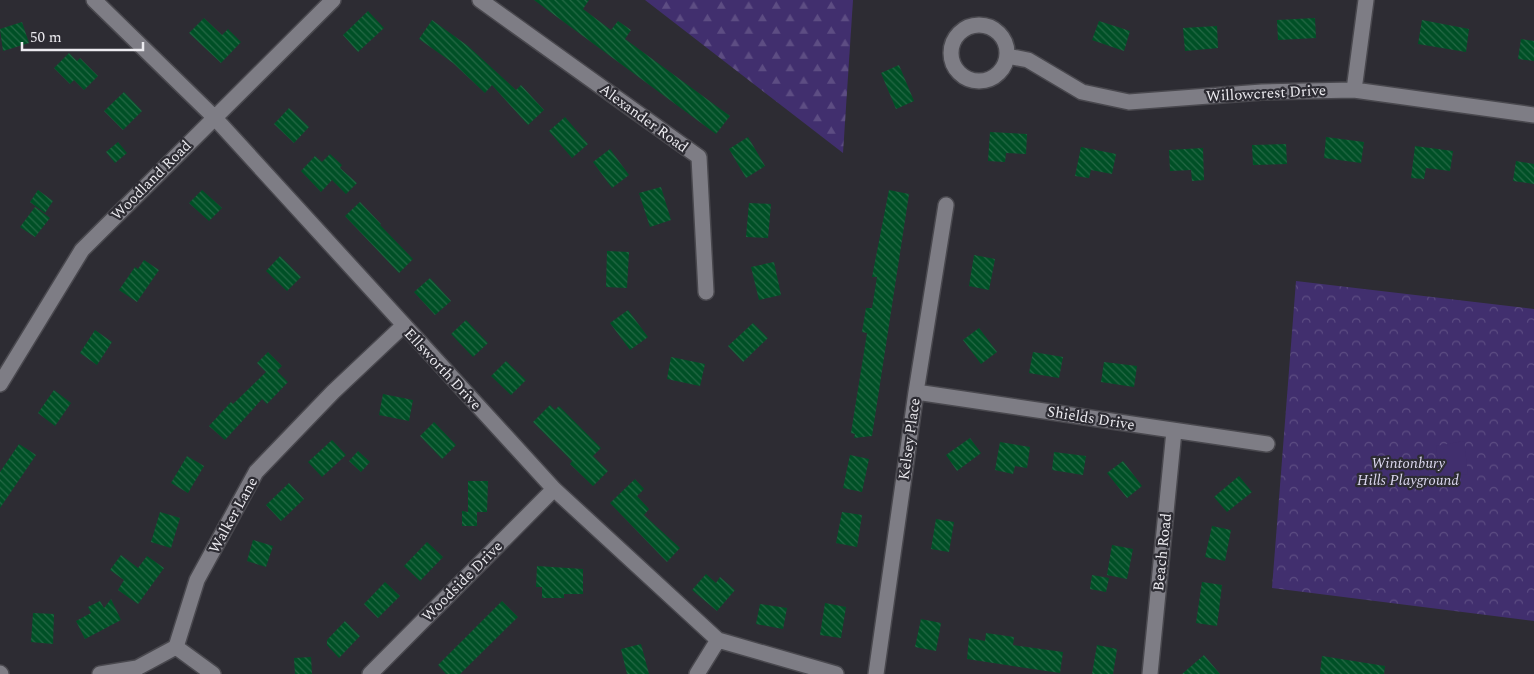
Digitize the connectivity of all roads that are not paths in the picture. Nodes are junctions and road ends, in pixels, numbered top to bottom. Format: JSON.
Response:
{"nodes":[{"id":1,"x":94,"y":0,"type":"edge"},
{"id":2,"x":333,"y":0,"type":"edge"},
{"id":3,"x":480,"y":0,"type":"edge"},
{"id":4,"x":1366,"y":0,"type":"edge"},
{"id":5,"x":1007,"y":56,"type":"dead end"},
{"id":6,"x":1354,"y":90,"type":"junction"},
{"id":7,"x":1534,"y":115,"type":"edge"},
{"id":8,"x":214,"y":117,"type":"junction"},
{"id":9,"x":946,"y":205,"type":"dead end"},
{"id":10,"x":706,"y":292,"type":"dead end"},
{"id":11,"x":403,"y":326,"type":"junction"},
{"id":12,"x":0,"y":384,"type":"edge"},
{"id":13,"x":916,"y":392,"type":"junction"},
{"id":14,"x":1174,"y":431,"type":"junction"},
{"id":15,"x":1267,"y":444,"type":"dead end"},
{"id":16,"x":554,"y":489,"type":"junction"},
{"id":17,"x":718,"y":640,"type":"junction"},
{"id":18,"x":176,"y":647,"type":"junction"},
{"id":19,"x":100,"y":674,"type":"edge"},
{"id":20,"x":212,"y":674,"type":"edge"},
{"id":21,"x":370,"y":674,"type":"edge"},
{"id":22,"x":697,"y":674,"type":"edge"},
{"id":23,"x":836,"y":674,"type":"edge"},
{"id":24,"x":876,"y":674,"type":"edge"},
{"id":25,"x":1150,"y":674,"type":"edge"}],
"edges":[{"from":1,"to":8,"type":"street","name":"Ellsworth Drive"},
{"from":2,"to":8,"type":"street","name":"Woodland Road"},
{"from":3,"to":10,"type":"street","name":"Alexander Road"},
{"from":4,"to":6,"type":"street"},
{"from":5,"to":6,"type":"street","name":"Willowcrest Drive"},
{"from":6,"to":7,"type":"street","name":"Willowcrest Drive"},
{"from":8,"to":11,"type":"street","name":"Ellsworth Drive"},
{"from":8,"to":12,"type":"street","name":"Woodland Road"},
{"from":9,"to":13,"type":"street","name":"Kelsey Place"},
{"from":11,"to":16,"type":"street","name":"Ellsworth Drive"},
{"from":11,"to":18,"type":"street","name":"Walker Lane"},
{"from":13,"to":14,"type":"street","name":"Shields Drive"},
{"from":13,"to":24,"type":"street","name":"Kelsey Place"},
{"from":14,"to":15,"type":"street","name":"Shields Drive"},
{"from":14,"to":25,"type":"street","name":"Beach Road"},
{"from":16,"to":17,"type":"street","name":"Ellsworth Drive"},
{"from":16,"to":21,"type":"street","name":"Woodside Drive"},
{"from":17,"to":22,"type":"street"},
{"from":17,"to":23,"type":"street","name":"Ellsworth Drive"},
{"from":18,"to":19,"type":"street"},
{"from":18,"to":20,"type":"street"}]}
